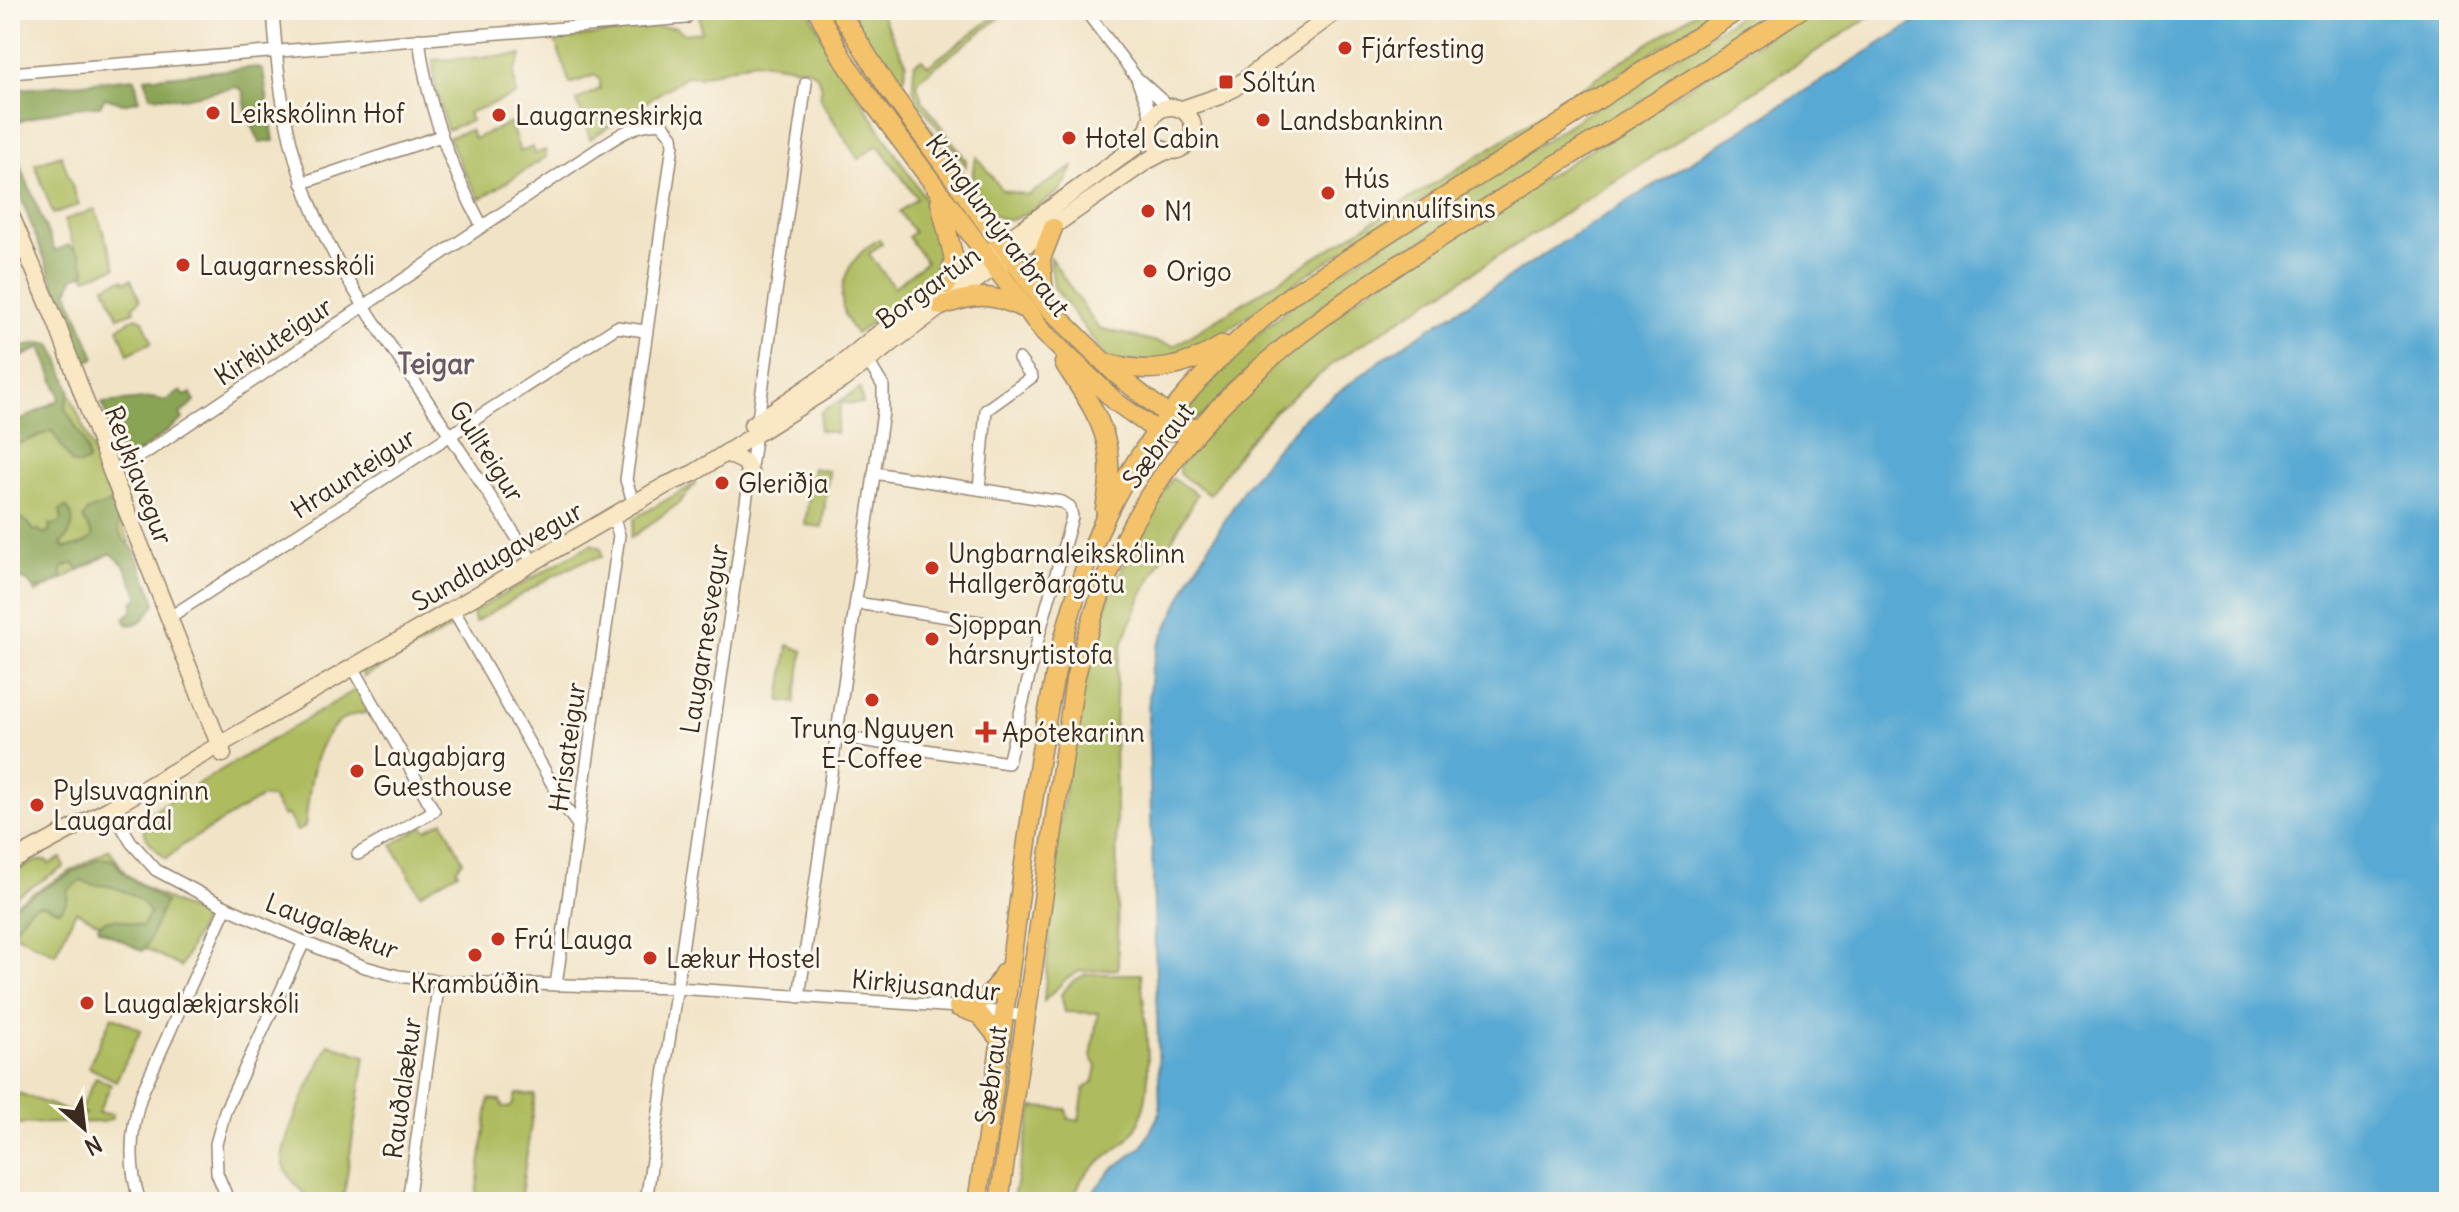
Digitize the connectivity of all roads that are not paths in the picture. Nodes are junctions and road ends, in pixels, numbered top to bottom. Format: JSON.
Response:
{"nodes":[{"id":1,"x":273,"y":10,"type":"edge"},
{"id":2,"x":817,"y":10,"type":"edge"},
{"id":3,"x":839,"y":10,"type":"edge"},
{"id":4,"x":1085,"y":10,"type":"edge"},
{"id":5,"x":1338,"y":10,"type":"edge"},
{"id":6,"x":1739,"y":10,"type":"edge"},
{"id":7,"x":1800,"y":10,"type":"edge"},
{"id":8,"x":686,"y":18,"type":"dead end"},
{"id":9,"x":419,"y":39,"type":"junction"},
{"id":10,"x":276,"y":50,"type":"junction"},
{"id":11,"x":10,"y":73,"type":"edge"},
{"id":12,"x":1136,"y":77,"type":"junction"},
{"id":13,"x":806,"y":83,"type":"dead end"},
{"id":14,"x":1220,"y":96,"type":"junction"},
{"id":15,"x":871,"y":100,"type":"junction"},
{"id":16,"x":1176,"y":108,"type":"junction"},
{"id":17,"x":1150,"y":124,"type":"junction"},
{"id":18,"x":1194,"y":128,"type":"junction"},
{"id":19,"x":441,"y":136,"type":"junction"},
{"id":20,"x":1166,"y":151,"type":"junction"},
{"id":21,"x":302,"y":183,"type":"junction"},
{"id":22,"x":934,"y":184,"type":"junction"},
{"id":23,"x":10,"y":213,"type":"edge"},
{"id":24,"x":482,"y":226,"type":"junction"},
{"id":25,"x":1053,"y":228,"type":"junction"},
{"id":26,"x":998,"y":254,"type":"junction"},
{"id":27,"x":947,"y":285,"type":"junction"},
{"id":28,"x":364,"y":306,"type":"junction"},
{"id":29,"x":941,"y":306,"type":"junction"},
{"id":30,"x":1036,"y":307,"type":"junction"},
{"id":31,"x":645,"y":331,"type":"junction"},
{"id":32,"x":1246,"y":332,"type":"junction"},
{"id":33,"x":1045,"y":334,"type":"junction"},
{"id":34,"x":864,"y":355,"type":"junction"},
{"id":35,"x":1019,"y":359,"type":"dead end"},
{"id":36,"x":1103,"y":363,"type":"junction"},
{"id":37,"x":1203,"y":424,"type":"junction"},
{"id":38,"x":758,"y":426,"type":"junction"},
{"id":39,"x":1166,"y":426,"type":"junction"},
{"id":40,"x":450,"y":435,"type":"junction"},
{"id":41,"x":726,"y":453,"type":"junction"},
{"id":42,"x":1169,"y":466,"type":"junction"},
{"id":43,"x":111,"y":471,"type":"junction"},
{"id":44,"x":874,"y":473,"type":"junction"},
{"id":45,"x":751,"y":475,"type":"junction"},
{"id":46,"x":666,"y":485,"type":"junction"},
{"id":47,"x":979,"y":489,"type":"junction"},
{"id":48,"x":634,"y":504,"type":"junction"},
{"id":49,"x":613,"y":516,"type":"junction"},
{"id":50,"x":1102,"y":525,"type":"junction"},
{"id":51,"x":533,"y":562,"type":"junction"},
{"id":52,"x":856,"y":603,"type":"junction"},
{"id":53,"x":453,"y":609,"type":"junction"},
{"id":54,"x":170,"y":617,"type":"junction"},
{"id":55,"x":1040,"y":631,"type":"junction"},
{"id":56,"x":353,"y":667,"type":"junction"},
{"id":57,"x":836,"y":736,"type":"junction"},
{"id":58,"x":221,"y":750,"type":"junction"},
{"id":59,"x":114,"y":812,"type":"junction"},
{"id":60,"x":578,"y":825,"type":"junction"},
{"id":61,"x":358,"y":854,"type":"dead end"},
{"id":62,"x":10,"y":862,"type":"edge"},
{"id":63,"x":10,"y":869,"type":"edge"},
{"id":64,"x":226,"y":907,"type":"junction"},
{"id":65,"x":304,"y":942,"type":"junction"},
{"id":66,"x":1012,"y":955,"type":"junction"},
{"id":67,"x":439,"y":981,"type":"junction"},
{"id":68,"x":556,"y":985,"type":"junction"},
{"id":69,"x":676,"y":988,"type":"junction"},
{"id":70,"x":799,"y":997,"type":"junction"},
{"id":71,"x":958,"y":1007,"type":"junction"},
{"id":72,"x":1003,"y":1014,"type":"junction"},
{"id":73,"x":1025,"y":1021,"type":"junction"},
{"id":74,"x":1000,"y":1040,"type":"junction"},
{"id":75,"x":140,"y":1202,"type":"edge"},
{"id":76,"x":229,"y":1202,"type":"edge"},
{"id":77,"x":408,"y":1202,"type":"edge"},
{"id":78,"x":646,"y":1202,"type":"edge"},
{"id":79,"x":977,"y":1202,"type":"edge"},
{"id":80,"x":999,"y":1202,"type":"edge"}],
"edges":[{"from":1,"to":10,"type":"street","name":"Gullteigur"},
{"from":2,"to":15,"type":"main road","name":"Kringlumýrarbraut"},
{"from":3,"to":26,"type":"main road","name":"Kringlumýrarbraut"},
{"from":4,"to":12,"type":"street"},
{"from":5,"to":14,"type":"street","name":"Borgartún"},
{"from":6,"to":32,"type":"main road","name":"Sæbraut"},
{"from":7,"to":37,"type":"main road","name":"Sæbraut"},
{"from":8,"to":9,"type":"street"},
{"from":9,"to":10,"type":"street"},
{"from":9,"to":19,"type":"street"},
{"from":10,"to":11,"type":"street"},
{"from":10,"to":21,"type":"street","name":"Gullteigur"},
{"from":12,"to":16,"type":"street"},
{"from":12,"to":17,"type":"street"},
{"from":13,"to":38,"type":"street","name":"Laugarnesvegur"},
{"from":14,"to":16,"type":"street","name":"Borgartún"},
{"from":14,"to":18,"type":"street","name":"Borgartún"},
{"from":15,"to":22,"type":"main road","name":"Kringlumýrarbraut"},
{"from":15,"to":26,"type":"main road"},
{"from":16,"to":17,"type":"street","name":"Borgartún"},
{"from":16,"to":18,"type":"street"},
{"from":17,"to":20,"type":"street"},
{"from":17,"to":26,"type":"street","name":"Borgartún"},
{"from":18,"to":20,"type":"street","name":"Borgartún"},
{"from":19,"to":21,"type":"street"},
{"from":19,"to":24,"type":"street"},
{"from":20,"to":25,"type":"street","name":"Borgartún"},
{"from":21,"to":28,"type":"street","name":"Gullteigur"},
{"from":22,"to":26,"type":"main road","name":"Kringlumýrarbraut"},
{"from":22,"to":27,"type":"main road"},
{"from":23,"to":43,"type":"street","name":"Reykjavegur"},
{"from":24,"to":28,"type":"street","name":"Kirkjuteigur"},
{"from":24,"to":31,"type":"street","name":"Kirkjuteigur"},
{"from":25,"to":26,"type":"street","name":"Borgartún"},
{"from":25,"to":30,"type":"main road"},
{"from":26,"to":27,"type":"street","name":"Borgartún"},
{"from":26,"to":29,"type":"street","name":"Borgartún"},
{"from":26,"to":30,"type":"main road","name":"Kringlumýrarbraut"},
{"from":27,"to":34,"type":"street","name":"Borgartún"},
{"from":28,"to":40,"type":"street","name":"Gullteigur"},
{"from":28,"to":43,"type":"street","name":"Kirkjuteigur"},
{"from":29,"to":30,"type":"main road"},
{"from":29,"to":34,"type":"street","name":"Borgartún"},
{"from":30,"to":33,"type":"main road","name":"Kringlumýrarbraut"},
{"from":30,"to":36,"type":"main road","name":"Kringlumýrarbraut"},
{"from":31,"to":40,"type":"street","name":"Hraunteigur"},
{"from":31,"to":48,"type":"street"},
{"from":32,"to":36,"type":"main road"},
{"from":32,"to":39,"type":"main road","name":"Sæbraut"},
{"from":33,"to":39,"type":"main road","name":"Kringlumýrarbraut"},
{"from":33,"to":50,"type":"main road"},
{"from":34,"to":38,"type":"street","name":"Borgartún"},
{"from":34,"to":44,"type":"street"},
{"from":35,"to":47,"type":"street"},
{"from":36,"to":39,"type":"main road","name":"Kringlumýrarbraut"},
{"from":37,"to":39,"type":"main road"},
{"from":37,"to":42,"type":"main road","name":"Sæbraut"},
{"from":38,"to":41,"type":"street","name":"Sundlaugavegur"},
{"from":38,"to":45,"type":"street","name":"Laugarnesvegur"},
{"from":38,"to":46,"type":"street","name":"Sundlaugavegur"},
{"from":39,"to":42,"type":"main road"},
{"from":39,"to":50,"type":"main road","name":"Sæbraut"},
{"from":40,"to":51,"type":"street","name":"Gullteigur"},
{"from":40,"to":54,"type":"street","name":"Hraunteigur"},
{"from":41,"to":45,"type":"street"},
{"from":41,"to":46,"type":"street","name":"Sundlaugavegur"},
{"from":42,"to":73,"type":"main road","name":"Sæbraut"},
{"from":43,"to":54,"type":"street","name":"Reykjavegur"},
{"from":44,"to":47,"type":"street"},
{"from":44,"to":52,"type":"street"},
{"from":45,"to":69,"type":"street","name":"Laugarnesvegur"},
{"from":46,"to":48,"type":"street","name":"Sundlaugavegur"},
{"from":47,"to":55,"type":"street"},
{"from":48,"to":49,"type":"street","name":"Sundlaugavegur"},
{"from":49,"to":51,"type":"street","name":"Sundlaugavegur"},
{"from":49,"to":60,"type":"street","name":"Hrísateigur"},
{"from":50,"to":66,"type":"main road","name":"Sæbraut"},
{"from":51,"to":53,"type":"street","name":"Sundlaugavegur"},
{"from":52,"to":55,"type":"street"},
{"from":52,"to":57,"type":"street"},
{"from":53,"to":56,"type":"street","name":"Sundlaugavegur"},
{"from":53,"to":60,"type":"street"},
{"from":54,"to":58,"type":"street","name":"Reykjavegur"},
{"from":55,"to":57,"type":"street"},
{"from":56,"to":58,"type":"street","name":"Sundlaugavegur"},
{"from":56,"to":61,"type":"street"},
{"from":57,"to":70,"type":"street"},
{"from":58,"to":59,"type":"street","name":"Sundlaugavegur"},
{"from":59,"to":62,"type":"street","name":"Sundlaugavegur"},
{"from":59,"to":63,"type":"street","name":"Sundlaugavegur"},
{"from":59,"to":64,"type":"street","name":"Laugalækur"},
{"from":60,"to":68,"type":"street","name":"Hrísateigur"},
{"from":64,"to":65,"type":"street","name":"Laugalækur"},
{"from":64,"to":75,"type":"street"},
{"from":65,"to":67,"type":"street","name":"Laugalækur"},
{"from":65,"to":76,"type":"street"},
{"from":66,"to":71,"type":"main road"},
{"from":66,"to":72,"type":"main road","name":"Sæbraut"},
{"from":67,"to":68,"type":"street","name":"Laugalækur"},
{"from":67,"to":77,"type":"street","name":"Rauðalækur"},
{"from":68,"to":69,"type":"street","name":"Laugalækur"},
{"from":69,"to":70,"type":"street","name":"Kirkjusandur"},
{"from":69,"to":78,"type":"street","name":"Laugarnesvegur"},
{"from":70,"to":71,"type":"street","name":"Kirkjusandur"},
{"from":71,"to":72,"type":"street","name":"Kirkjusandur"},
{"from":71,"to":74,"type":"main road"},
{"from":72,"to":73,"type":"street","name":"Kirkjusandur"},
{"from":72,"to":74,"type":"main road","name":"Sæbraut"},
{"from":73,"to":80,"type":"main road","name":"Sæbraut"},
{"from":74,"to":79,"type":"main road","name":"Sæbraut"}]}
